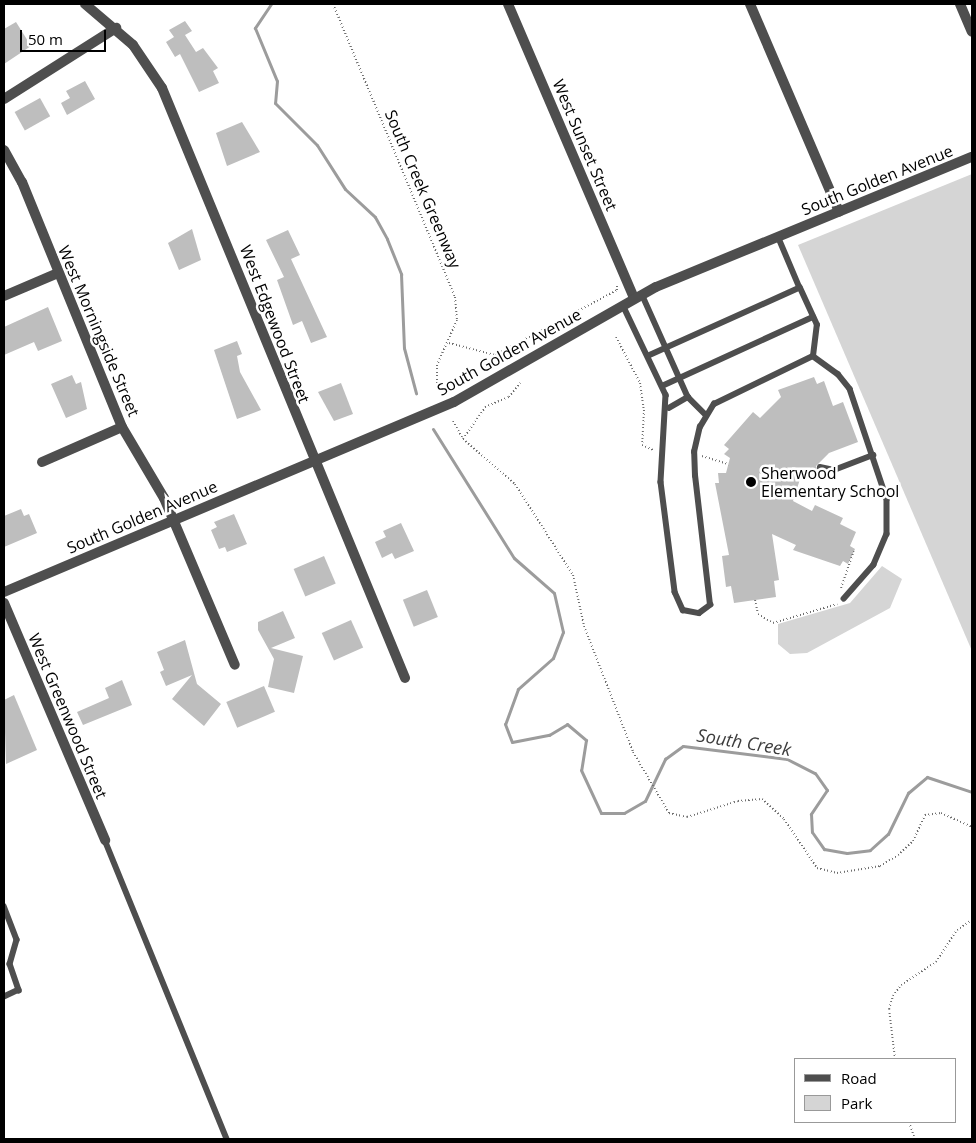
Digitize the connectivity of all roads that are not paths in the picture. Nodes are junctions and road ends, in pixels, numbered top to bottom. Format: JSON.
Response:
{"nodes":[{"id":1,"x":85,"y":4,"type":"edge"},
{"id":2,"x":508,"y":4,"type":"edge"},
{"id":3,"x":750,"y":4,"type":"edge"},
{"id":4,"x":960,"y":4,"type":"edge"},
{"id":5,"x":116,"y":28,"type":"junction"},
{"id":6,"x":972,"y":32,"type":"edge"},
{"id":7,"x":4,"y":98,"type":"edge"},
{"id":8,"x":4,"y":150,"type":"edge"},
{"id":9,"x":972,"y":157,"type":"edge"},
{"id":10,"x":839,"y":212,"type":"junction"},
{"id":11,"x":778,"y":236,"type":"junction"},
{"id":12,"x":58,"y":273,"type":"junction"},
{"id":13,"x":800,"y":288,"type":"junction"},
{"id":14,"x":4,"y":296,"type":"edge"},
{"id":15,"x":638,"y":296,"type":"junction"},
{"id":16,"x":623,"y":305,"type":"junction"},
{"id":17,"x":813,"y":317,"type":"junction"},
{"id":18,"x":666,"y":348,"type":"junction"},
{"id":19,"x":649,"y":356,"type":"junction"},
{"id":20,"x":813,"y":356,"type":"junction"},
{"id":21,"x":678,"y":378,"type":"junction"},
{"id":22,"x":662,"y":386,"type":"junction"},
{"id":23,"x":688,"y":397,"type":"junction"},
{"id":24,"x":669,"y":408,"type":"junction"},
{"id":25,"x":706,"y":415,"type":"junction"},
{"id":26,"x":122,"y":427,"type":"junction"},
{"id":27,"x":874,"y":455,"type":"junction"},
{"id":28,"x":42,"y":462,"type":"dead end"},
{"id":29,"x":312,"y":462,"type":"junction"},
{"id":30,"x":820,"y":467,"type":"dead end"},
{"id":31,"x":174,"y":520,"type":"junction"},
{"id":32,"x":4,"y":592,"type":"edge"},
{"id":33,"x":844,"y":599,"type":"road end"},
{"id":34,"x":4,"y":603,"type":"edge"},
{"id":35,"x":235,"y":665,"type":"dead end"},
{"id":36,"x":404,"y":678,"type":"dead end"},
{"id":37,"x":105,"y":840,"type":"joint"},
{"id":38,"x":4,"y":906,"type":"edge"},
{"id":39,"x":4,"y":997,"type":"edge"},
{"id":40,"x":227,"y":1139,"type":"edge"}],
"edges":[{"from":1,"to":5,"type":"street","name":"West Edgewood Street"},
{"from":2,"to":15,"type":"street","name":"West Sunset Street"},
{"from":3,"to":10,"type":"street"},
{"from":4,"to":6,"type":"street"},
{"from":5,"to":7,"type":"street"},
{"from":5,"to":29,"type":"street","name":"West Edgewood Street"},
{"from":8,"to":12,"type":"street","name":"West Morningside Street"},
{"from":9,"to":10,"type":"street","name":"South Golden Avenue"},
{"from":10,"to":11,"type":"street","name":"South Golden Avenue"},
{"from":11,"to":13,"type":"lane"},
{"from":11,"to":15,"type":"street","name":"South Golden Avenue"},
{"from":12,"to":14,"type":"street"},
{"from":12,"to":26,"type":"street","name":"West Morningside Street"},
{"from":13,"to":17,"type":"lane"},
{"from":13,"to":18,"type":"lane"},
{"from":15,"to":16,"type":"street","name":"South Golden Avenue"},
{"from":15,"to":18,"type":"lane"},
{"from":16,"to":19,"type":"lane"},
{"from":16,"to":29,"type":"street","name":"South Golden Avenue"},
{"from":17,"to":20,"type":"lane"},
{"from":17,"to":21,"type":"lane"},
{"from":18,"to":19,"type":"lane"},
{"from":18,"to":21,"type":"lane"},
{"from":19,"to":22,"type":"lane"},
{"from":20,"to":25,"type":"lane"},
{"from":20,"to":27,"type":"lane"},
{"from":21,"to":22,"type":"lane"},
{"from":21,"to":23,"type":"lane"},
{"from":22,"to":24,"type":"lane"},
{"from":23,"to":24,"type":"lane"},
{"from":23,"to":25,"type":"lane"},
{"from":24,"to":25,"type":"lane"},
{"from":26,"to":28,"type":"street"},
{"from":26,"to":31,"type":"street","name":"West Morningside Street"},
{"from":27,"to":30,"type":"lane"},
{"from":27,"to":33,"type":"lane"},
{"from":29,"to":31,"type":"street","name":"South Golden Avenue"},
{"from":29,"to":36,"type":"street","name":"West Edgewood Street"},
{"from":31,"to":32,"type":"street","name":"South Golden Avenue"},
{"from":31,"to":35,"type":"street","name":"West Morningside Street"},
{"from":34,"to":37,"type":"street","name":"West Greenwood Street"},
{"from":37,"to":40,"type":"lane"},
{"from":38,"to":39,"type":"lane"}]}
